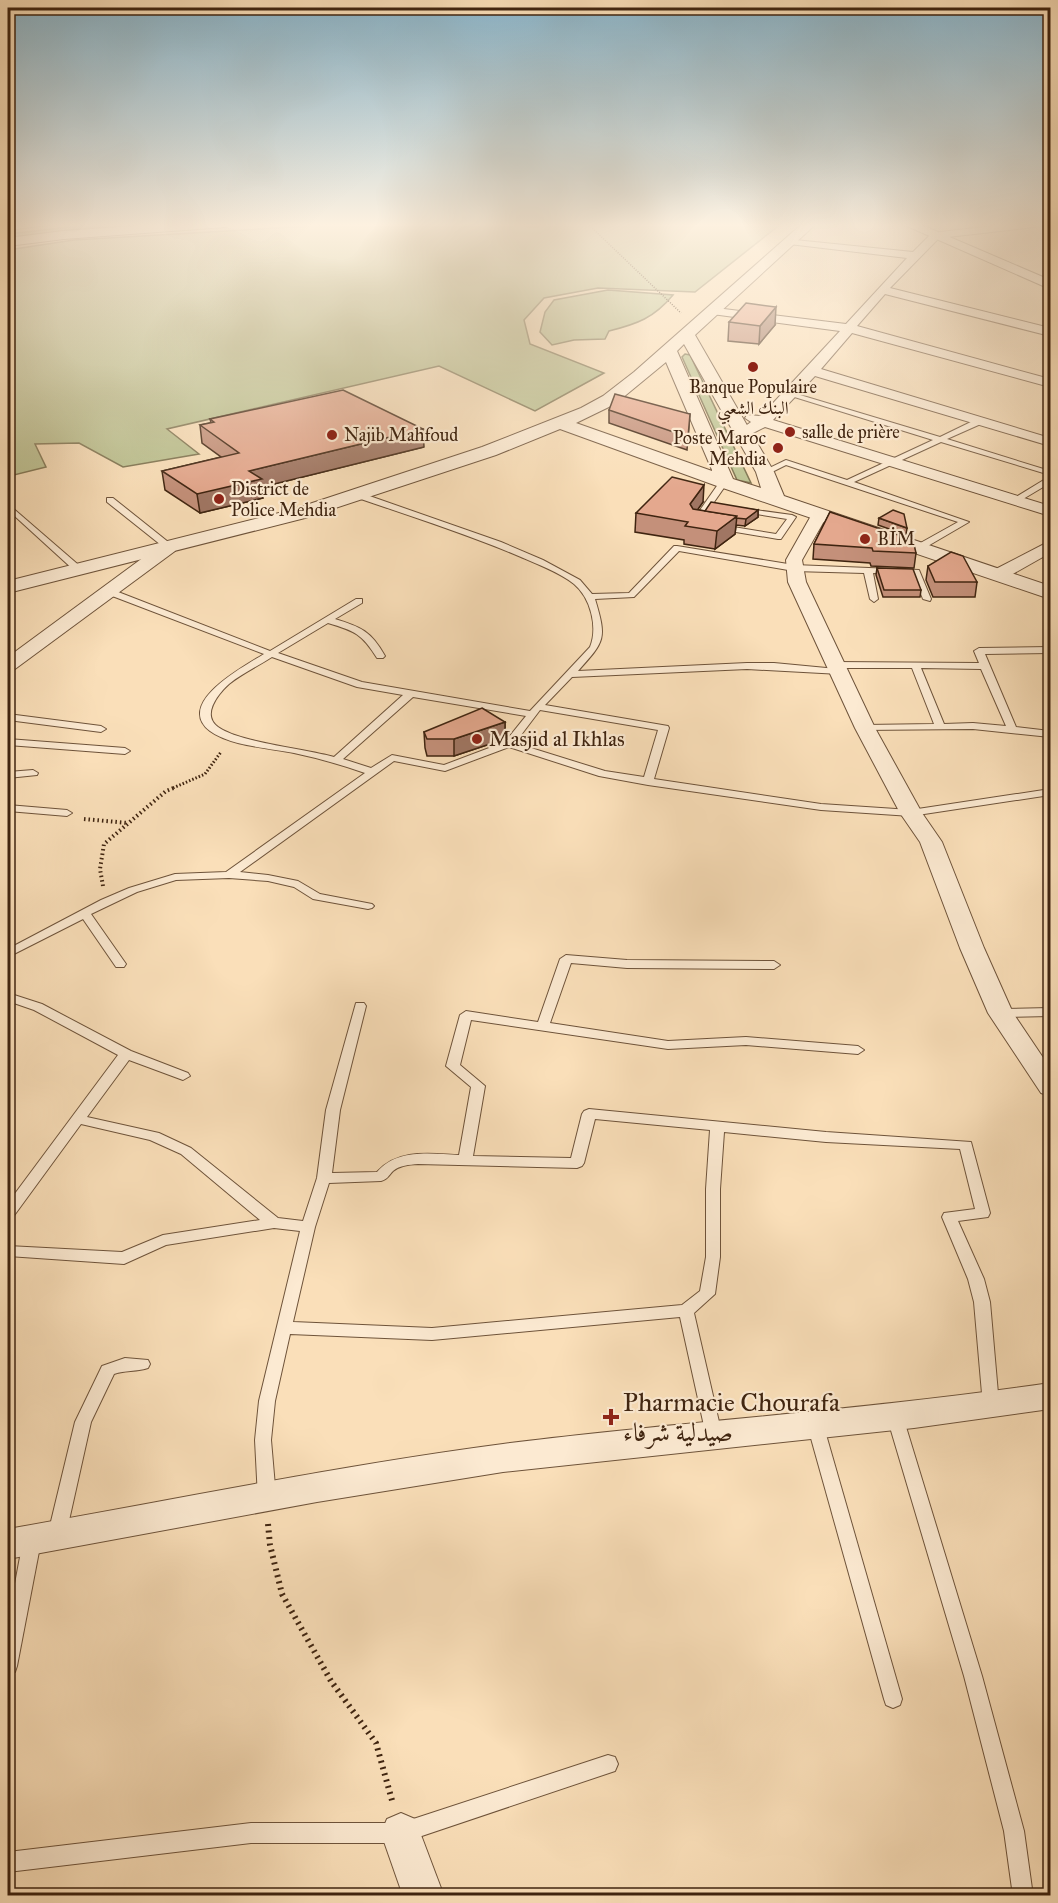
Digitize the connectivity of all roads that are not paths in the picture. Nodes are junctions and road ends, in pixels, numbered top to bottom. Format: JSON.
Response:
{"nodes":[{"id":1,"x":710,"y":312,"type":"edge"},
{"id":2,"x":726,"y":312,"type":"edge"},
{"id":3,"x":863,"y":312,"type":"edge"},
{"id":4,"x":969,"y":312,"type":"edge"},
{"id":5,"x":849,"y":328,"type":"junction"},
{"id":6,"x":690,"y":329,"type":"junction"},
{"id":7,"x":1050,"y":332,"type":"edge"},
{"id":8,"x":669,"y":350,"type":"junction"},
{"id":9,"x":812,"y":372,"type":"junction"},
{"id":10,"x":1050,"y":383,"type":"edge"},
{"id":11,"x":790,"y":394,"type":"junction"},
{"id":12,"x":733,"y":413,"type":"junction"},
{"id":13,"x":764,"y":421,"type":"junction"},
{"id":14,"x":980,"y":421,"type":"junction"},
{"id":15,"x":560,"y":423,"type":"junction"},
{"id":16,"x":744,"y":432,"type":"junction"},
{"id":17,"x":940,"y":440,"type":"junction"},
{"id":18,"x":1050,"y":442,"type":"edge"},
{"id":19,"x":894,"y":460,"type":"junction"},
{"id":20,"x":765,"y":472,"type":"junction"},
{"id":21,"x":1050,"y":473,"type":"edge"},
{"id":22,"x":1050,"y":480,"type":"edge"},
{"id":23,"x":724,"y":482,"type":"junction"},
{"id":24,"x":847,"y":483,"type":"junction"},
{"id":25,"x":357,"y":495,"type":"junction"},
{"id":26,"x":775,"y":499,"type":"junction"},
{"id":27,"x":110,"y":500,"type":"dead end"},
{"id":28,"x":1015,"y":500,"type":"junction"},
{"id":29,"x":708,"y":504,"type":"junction"},
{"id":30,"x":8,"y":506,"type":"edge"},
{"id":31,"x":719,"y":506,"type":"edge"},
{"id":32,"x":740,"y":509,"type":"edge"},
{"id":33,"x":1050,"y":511,"type":"edge"},
{"id":34,"x":807,"y":514,"type":"junction"},
{"id":35,"x":1050,"y":546,"type":"edge"},
{"id":36,"x":169,"y":547,"type":"junction"},
{"id":37,"x":918,"y":548,"type":"junction"},
{"id":38,"x":794,"y":568,"type":"junction"},
{"id":39,"x":78,"y":570,"type":"junction"},
{"id":40,"x":868,"y":570,"type":"junction"},
{"id":41,"x":998,"y":575,"type":"junction"},
{"id":42,"x":8,"y":587,"type":"edge"},
{"id":43,"x":110,"y":592,"type":"junction"},
{"id":44,"x":1050,"y":593,"type":"edge"},
{"id":45,"x":590,"y":597,"type":"junction"},
{"id":46,"x":873,"y":598,"type":"dead end"},
{"id":47,"x":927,"y":599,"type":"dead end"},
{"id":48,"x":359,"y":601,"type":"dead end"},
{"id":49,"x":327,"y":620,"type":"junction"},
{"id":50,"x":1050,"y":650,"type":"edge"},
{"id":51,"x":271,"y":654,"type":"junction"},
{"id":52,"x":380,"y":656,"type":"dead end"},
{"id":53,"x":8,"y":665,"type":"edge"},
{"id":54,"x":915,"y":665,"type":"junction"},
{"id":55,"x":985,"y":666,"type":"junction"},
{"id":56,"x":835,"y":668,"type":"junction"},
{"id":57,"x":571,"y":674,"type":"junction"},
{"id":58,"x":409,"y":695,"type":"junction"},
{"id":59,"x":535,"y":711,"type":"junction"},
{"id":60,"x":8,"y":717,"type":"edge"},
{"id":61,"x":940,"y":726,"type":"junction"},
{"id":62,"x":865,"y":728,"type":"junction"},
{"id":63,"x":101,"y":729,"type":"dead end"},
{"id":64,"x":1012,"y":730,"type":"junction"},
{"id":65,"x":1050,"y":734,"type":"edge"},
{"id":66,"x":8,"y":742,"type":"edge"},
{"id":67,"x":508,"y":744,"type":"junction"},
{"id":68,"x":124,"y":750,"type":"dead end"},
{"id":69,"x":336,"y":760,"type":"junction"},
{"id":70,"x":374,"y":772,"type":"junction"},
{"id":71,"x":33,"y":773,"type":"dead end"},
{"id":72,"x":8,"y":775,"type":"edge"},
{"id":73,"x":648,"y":782,"type":"junction"},
{"id":74,"x":1050,"y":792,"type":"edge"},
{"id":75,"x":8,"y":808,"type":"edge"},
{"id":76,"x":67,"y":813,"type":"road end"},
{"id":77,"x":911,"y":813,"type":"junction"},
{"id":78,"x":229,"y":875,"type":"junction"},
{"id":79,"x":368,"y":906,"type":"dead end"},
{"id":80,"x":85,"y":913,"type":"junction"},
{"id":81,"x":8,"y":954,"type":"edge"},
{"id":82,"x":120,"y":964,"type":"dead end"},
{"id":83,"x":774,"y":965,"type":"dead end"},
{"id":84,"x":8,"y":997,"type":"edge"},
{"id":85,"x":360,"y":1006,"type":"dead end"},
{"id":86,"x":1050,"y":1012,"type":"edge"},
{"id":87,"x":1002,"y":1013,"type":"junction"},
{"id":88,"x":542,"y":1027,"type":"junction"},
{"id":89,"x":858,"y":1050,"type":"dead end"},
{"id":90,"x":126,"y":1054,"type":"junction"},
{"id":91,"x":183,"y":1076,"type":"dead end"},
{"id":92,"x":1050,"y":1087,"type":"edge"},
{"id":93,"x":77,"y":1119,"type":"junction"},
{"id":94,"x":717,"y":1127,"type":"junction"},
{"id":95,"x":465,"y":1161,"type":"junction"},
{"id":96,"x":324,"y":1178,"type":"junction"},
{"id":97,"x":8,"y":1213,"type":"edge"},
{"id":98,"x":274,"y":1223,"type":"junction"},
{"id":99,"x":308,"y":1227,"type":"junction"},
{"id":100,"x":8,"y":1251,"type":"edge"},
{"id":101,"x":686,"y":1311,"type":"junction"},
{"id":102,"x":283,"y":1328,"type":"junction"},
{"id":103,"x":142,"y":1364,"type":"dead end"},
{"id":104,"x":1050,"y":1396,"type":"edge"},
{"id":105,"x":991,"y":1406,"type":"junction"},
{"id":106,"x":895,"y":1417,"type":"junction"},
{"id":107,"x":815,"y":1424,"type":"junction"},
{"id":108,"x":714,"y":1435,"type":"junction"},
{"id":109,"x":267,"y":1498,"type":"junction"},
{"id":110,"x":32,"y":1540,"type":"edge"},
{"id":111,"x":8,"y":1666,"type":"edge"},
{"id":112,"x":892,"y":1699,"type":"dead end"},
{"id":113,"x":608,"y":1764,"type":"dead end"},
{"id":114,"x":401,"y":1833,"type":"junction"},
{"id":115,"x":8,"y":1862,"type":"edge"},
{"id":116,"x":424,"y":1896,"type":"edge"},
{"id":117,"x":1023,"y":1896,"type":"edge"}],
"edges":[{"from":1,"to":6,"type":"street"},
{"from":2,"to":5,"type":"street"},
{"from":3,"to":5,"type":"street"},
{"from":4,"to":7,"type":"street"},
{"from":5,"to":9,"type":"street"},
{"from":5,"to":10,"type":"street"},
{"from":6,"to":8,"type":"street"},
{"from":6,"to":12,"type":"street"},
{"from":8,"to":15,"type":"street"},
{"from":8,"to":23,"type":"street"},
{"from":9,"to":11,"type":"street"},
{"from":9,"to":14,"type":"street"},
{"from":11,"to":13,"type":"street"},
{"from":11,"to":17,"type":"lane"},
{"from":12,"to":13,"type":"street"},
{"from":12,"to":16,"type":"street"},
{"from":13,"to":16,"type":"street"},
{"from":13,"to":19,"type":"street"},
{"from":14,"to":17,"type":"lane"},
{"from":14,"to":18,"type":"street"},
{"from":15,"to":23,"type":"street"},
{"from":15,"to":25,"type":"street"},
{"from":16,"to":20,"type":"street"},
{"from":17,"to":19,"type":"lane"},
{"from":17,"to":21,"type":"lane"},
{"from":19,"to":24,"type":"lane"},
{"from":19,"to":28,"type":"street"},
{"from":20,"to":24,"type":"lane"},
{"from":20,"to":26,"type":"street"},
{"from":22,"to":28,"type":"lane"},
{"from":23,"to":26,"type":"street"},
{"from":23,"to":29,"type":"lane"},
{"from":24,"to":37,"type":"lane"},
{"from":25,"to":36,"type":"street"},
{"from":25,"to":45,"type":"lane"},
{"from":26,"to":34,"type":"street"},
{"from":27,"to":36,"type":"lane"},
{"from":28,"to":33,"type":"street"},
{"from":29,"to":31,"type":"lane"},
{"from":29,"to":34,"type":"lane"},
{"from":30,"to":39,"type":"lane"},
{"from":32,"to":34,"type":"lane"},
{"from":34,"to":37,"type":"street"},
{"from":34,"to":38,"type":"street"},
{"from":35,"to":41,"type":"street"},
{"from":36,"to":39,"type":"street"},
{"from":36,"to":43,"type":"street"},
{"from":37,"to":41,"type":"street"},
{"from":38,"to":40,"type":"lane"},
{"from":38,"to":45,"type":"lane"},
{"from":38,"to":56,"type":"street"},
{"from":39,"to":42,"type":"street"},
{"from":40,"to":46,"type":"lane"},
{"from":40,"to":47,"type":"lane"},
{"from":41,"to":44,"type":"street"},
{"from":43,"to":51,"type":"lane"},
{"from":43,"to":53,"type":"street"},
{"from":45,"to":57,"type":"lane"},
{"from":48,"to":49,"type":"lane"},
{"from":49,"to":51,"type":"lane"},
{"from":49,"to":52,"type":"lane"},
{"from":50,"to":55,"type":"lane"},
{"from":51,"to":58,"type":"lane"},
{"from":51,"to":69,"type":"lane"},
{"from":54,"to":55,"type":"lane"},
{"from":54,"to":56,"type":"lane"},
{"from":54,"to":61,"type":"lane"},
{"from":55,"to":64,"type":"lane"},
{"from":56,"to":57,"type":"lane"},
{"from":56,"to":62,"type":"street"},
{"from":57,"to":59,"type":"lane"},
{"from":58,"to":59,"type":"lane"},
{"from":58,"to":69,"type":"lane"},
{"from":59,"to":67,"type":"lane"},
{"from":59,"to":73,"type":"lane"},
{"from":60,"to":63,"type":"lane"},
{"from":61,"to":62,"type":"lane"},
{"from":61,"to":64,"type":"lane"},
{"from":62,"to":77,"type":"street"},
{"from":64,"to":65,"type":"lane"},
{"from":66,"to":68,"type":"lane"},
{"from":67,"to":70,"type":"lane"},
{"from":67,"to":73,"type":"lane"},
{"from":69,"to":70,"type":"lane"},
{"from":70,"to":78,"type":"lane"},
{"from":71,"to":72,"type":"lane"},
{"from":73,"to":77,"type":"lane"},
{"from":74,"to":77,"type":"lane"},
{"from":75,"to":76,"type":"lane"},
{"from":77,"to":87,"type":"street"},
{"from":78,"to":79,"type":"lane"},
{"from":78,"to":80,"type":"lane"},
{"from":80,"to":81,"type":"lane"},
{"from":80,"to":82,"type":"lane"},
{"from":83,"to":88,"type":"lane"},
{"from":84,"to":90,"type":"lane"},
{"from":85,"to":96,"type":"lane"},
{"from":86,"to":87,"type":"lane"},
{"from":87,"to":92,"type":"street"},
{"from":88,"to":89,"type":"lane"},
{"from":88,"to":95,"type":"lane"},
{"from":90,"to":91,"type":"lane"},
{"from":90,"to":93,"type":"lane"},
{"from":93,"to":97,"type":"lane"},
{"from":93,"to":98,"type":"lane"},
{"from":94,"to":95,"type":"lane"},
{"from":94,"to":101,"type":"lane"},
{"from":94,"to":105,"type":"lane"},
{"from":95,"to":96,"type":"lane"},
{"from":96,"to":99,"type":"lane"},
{"from":98,"to":99,"type":"lane"},
{"from":98,"to":100,"type":"lane"},
{"from":99,"to":102,"type":"lane"},
{"from":101,"to":102,"type":"lane"},
{"from":101,"to":108,"type":"lane"},
{"from":102,"to":109,"type":"lane"},
{"from":103,"to":110,"type":"lane"},
{"from":104,"to":105,"type":"street"},
{"from":105,"to":106,"type":"street"},
{"from":106,"to":107,"type":"street"},
{"from":106,"to":117,"type":"lane"},
{"from":107,"to":108,"type":"street"},
{"from":107,"to":112,"type":"lane"},
{"from":108,"to":109,"type":"street"},
{"from":109,"to":110,"type":"street"},
{"from":110,"to":111,"type":"lane"},
{"from":113,"to":114,"type":"lane"},
{"from":114,"to":115,"type":"lane"},
{"from":114,"to":116,"type":"street"}]}
